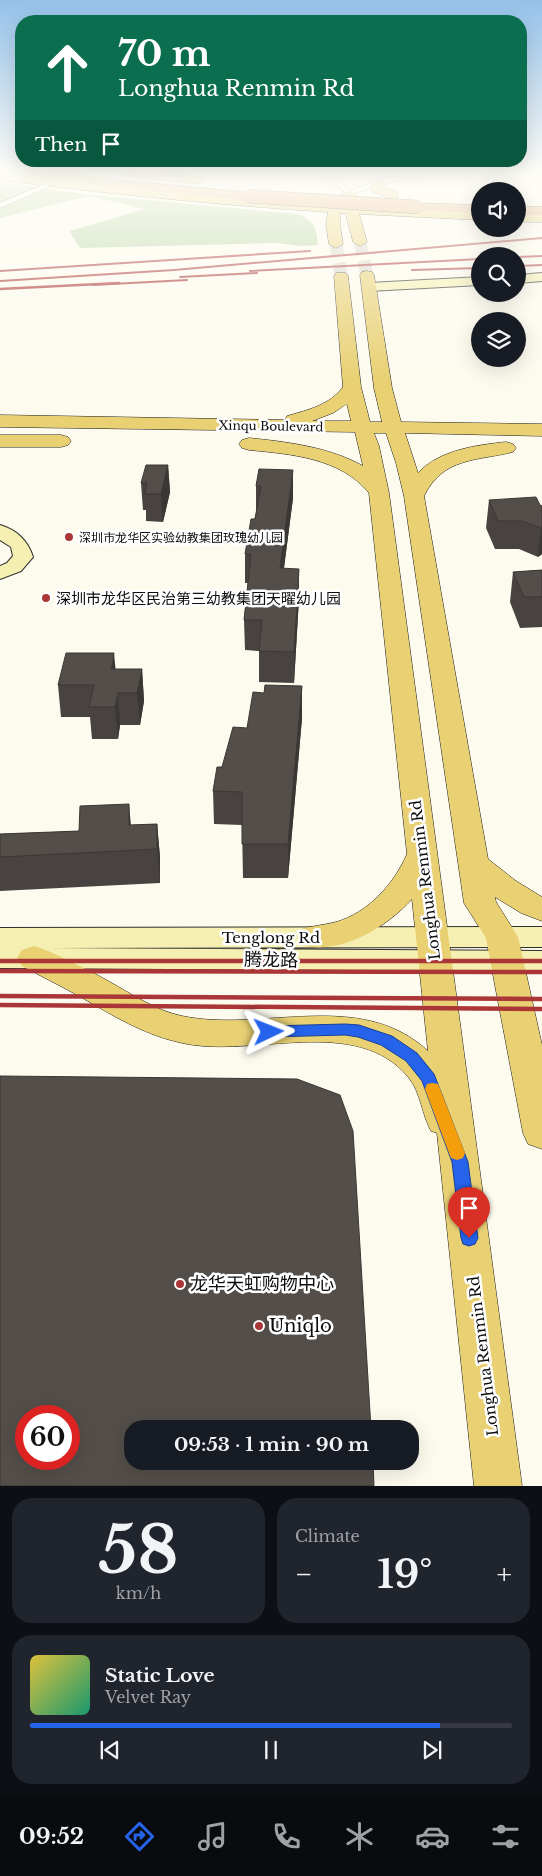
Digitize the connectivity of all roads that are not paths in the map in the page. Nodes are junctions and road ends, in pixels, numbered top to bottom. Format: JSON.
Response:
{"nodes":[{"id":1,"x":341,"y":276,"type":"tunnel mouth"},
{"id":2,"x":542,"y":277,"type":"edge"},
{"id":3,"x":526,"y":278,"type":"edge"},
{"id":4,"x":368,"y":281,"type":"joint"},
{"id":5,"x":471,"y":281,"type":"edge"},
{"id":6,"x":352,"y":387,"type":"junction"},
{"id":7,"x":383,"y":388,"type":"junction"},
{"id":8,"x":0,"y":421,"type":"edge"},
{"id":9,"x":362,"y":427,"type":"junction"},
{"id":10,"x":514,"y":429,"type":"junction"},
{"id":11,"x":542,"y":430,"type":"edge"},
{"id":12,"x":244,"y":438,"type":"junction"},
{"id":13,"x":0,"y":441,"type":"edge"},
{"id":14,"x":77,"y":441,"type":"dead end"},
{"id":15,"x":404,"y":441,"type":"junction"},
{"id":16,"x":369,"y":446,"type":"junction"},
{"id":17,"x":439,"y":447,"type":"dead end"},
{"id":18,"x":379,"y":493,"type":"junction"},
{"id":19,"x":414,"y":496,"type":"junction"},
{"id":20,"x":0,"y":531,"type":"edge"},
{"id":21,"x":0,"y":573,"type":"edge"},
{"id":22,"x":422,"y":855,"type":"junction"},
{"id":23,"x":472,"y":861,"type":"junction"},
{"id":24,"x":542,"y":910,"type":"edge"},
{"id":25,"x":312,"y":937,"type":"junction"},
{"id":26,"x":0,"y":938,"type":"edge"},
{"id":27,"x":542,"y":938,"type":"edge"},
{"id":28,"x":434,"y":949,"type":"junction"},
{"id":29,"x":504,"y":949,"type":"junction"},
{"id":30,"x":17,"y":958,"type":"edge"},
{"id":31,"x":542,"y":961,"type":"edge"},
{"id":32,"x":542,"y":1133,"type":"edge"},
{"id":33,"x":460,"y":1162,"type":"junction"},
{"id":34,"x":498,"y":1486,"type":"edge"}],
"edges":[{"from":1,"to":6,"type":"main road","name":"Longhua Renmin Rd"},
{"from":2,"to":3,"type":"main road"},
{"from":4,"to":5,"type":"main road"},
{"from":4,"to":7,"type":"main road"},
{"from":6,"to":9,"type":"main road","name":"Longhua Renmin Rd"},
{"from":6,"to":12,"type":"main road"},
{"from":7,"to":10,"type":"main road"},
{"from":7,"to":15,"type":"main road"},
{"from":8,"to":12,"type":"main road","name":"Xinqu Boulevard"},
{"from":9,"to":12,"type":"main road","name":"Xinqu Boulevard"},
{"from":9,"to":15,"type":"main road","name":"Xinqu Boulevard"},
{"from":9,"to":16,"type":"main road","name":"Longhua Renmin Rd"},
{"from":10,"to":11,"type":"main road","name":"Xinqu Boulevard"},
{"from":10,"to":15,"type":"main road","name":"Xinqu Boulevard"},
{"from":12,"to":16,"type":"main road","name":"Xinqu Boulevard"},
{"from":12,"to":18,"type":"main road"},
{"from":13,"to":14,"type":"main road"},
{"from":15,"to":16,"type":"main road","name":"Xinqu Boulevard"},
{"from":15,"to":19,"type":"main road"},
{"from":16,"to":18,"type":"main road","name":"Longhua Renmin Rd"},
{"from":17,"to":19,"type":"main road"},
{"from":18,"to":22,"type":"main road","name":"Longhua Renmin Rd"},
{"from":19,"to":23,"type":"main road"},
{"from":20,"to":21,"type":"main road"},
{"from":22,"to":25,"type":"main road"},
{"from":22,"to":28,"type":"main road","name":"Longhua Renmin Rd"},
{"from":23,"to":24,"type":"main road"},
{"from":23,"to":29,"type":"main road"},
{"from":25,"to":26,"type":"main road","name":"Tenglong Rd"},
{"from":25,"to":28,"type":"main road","name":"Tenglong Rd"},
{"from":27,"to":29,"type":"main road"},
{"from":28,"to":29,"type":"main road","name":"腾龙路"},
{"from":28,"to":30,"type":"main road","name":"腾龙路"},
{"from":28,"to":33,"type":"main road","name":"Longhua Renmin Rd"},
{"from":29,"to":31,"type":"main road","name":"腾龙路"},
{"from":29,"to":32,"type":"main road"},
{"from":30,"to":33,"type":"main road"},
{"from":33,"to":34,"type":"main road","name":"Longhua Renmin Rd"}]}
